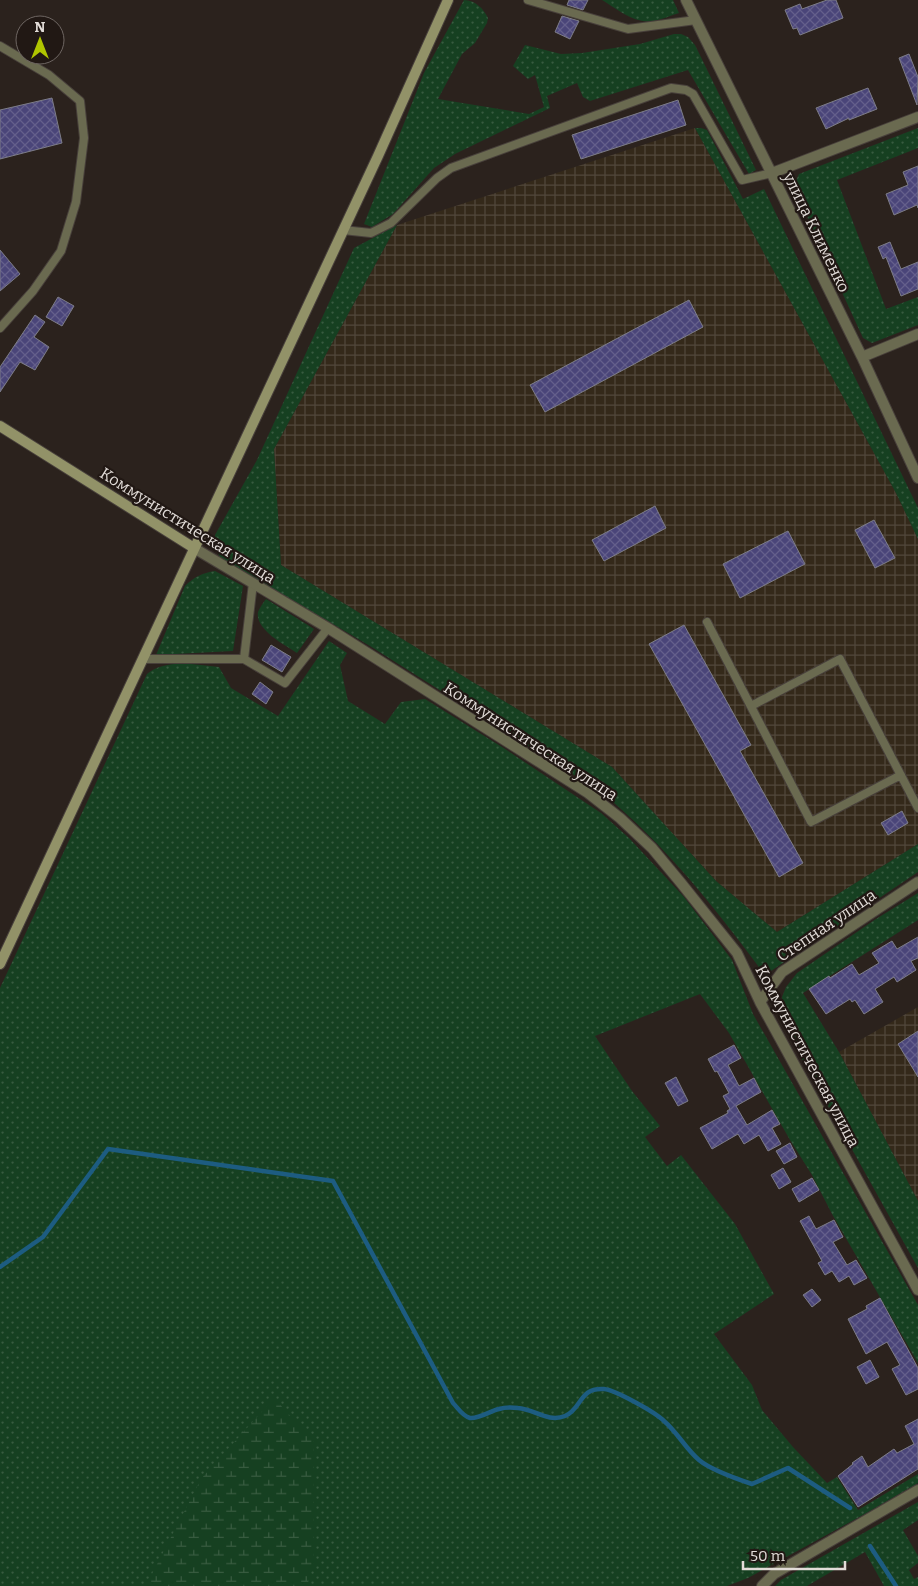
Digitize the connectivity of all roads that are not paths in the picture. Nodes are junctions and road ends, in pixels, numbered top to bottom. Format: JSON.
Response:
{"nodes":[{"id":1,"x":448,"y":0,"type":"edge"},
{"id":2,"x":528,"y":0,"type":"edge"},
{"id":3,"x":686,"y":0,"type":"edge"},
{"id":4,"x":696,"y":20,"type":"junction"},
{"id":5,"x":0,"y":46,"type":"edge"},
{"id":6,"x":918,"y":117,"type":"edge"},
{"id":7,"x":772,"y":173,"type":"junction"},
{"id":8,"x":343,"y":230,"type":"junction"},
{"id":9,"x":0,"y":328,"type":"edge"},
{"id":10,"x":918,"y":334,"type":"edge"},
{"id":11,"x":862,"y":357,"type":"junction"},
{"id":12,"x":0,"y":426,"type":"edge"},
{"id":13,"x":918,"y":478,"type":"edge"},
{"id":14,"x":194,"y":548,"type":"junction"},
{"id":15,"x":253,"y":584,"type":"junction"},
{"id":16,"x":708,"y":622,"type":"dead end"},
{"id":17,"x":328,"y":628,"type":"junction"},
{"id":18,"x":143,"y":659,"type":"junction"},
{"id":19,"x":244,"y":659,"type":"junction"},
{"id":20,"x":751,"y":706,"type":"junction"},
{"id":21,"x":901,"y":775,"type":"junction"},
{"id":22,"x":918,"y":808,"type":"edge"},
{"id":23,"x":918,"y":882,"type":"edge"},
{"id":24,"x":0,"y":964,"type":"edge"},
{"id":25,"x":760,"y":1002,"type":"junction"},
{"id":26,"x":918,"y":1290,"type":"edge"},
{"id":27,"x":918,"y":1490,"type":"edge"},
{"id":28,"x":762,"y":1586,"type":"edge"}],
"edges":[{"from":1,"to":8,"type":"street"},
{"from":2,"to":4,"type":"lane"},
{"from":3,"to":4,"type":"street","name":"улица Клименко"},
{"from":4,"to":7,"type":"street","name":"улица Клименко"},
{"from":5,"to":9,"type":"lane"},
{"from":6,"to":7,"type":"street"},
{"from":7,"to":8,"type":"lane"},
{"from":7,"to":11,"type":"street","name":"улица Клименко"},
{"from":8,"to":14,"type":"street"},
{"from":10,"to":11,"type":"street"},
{"from":11,"to":13,"type":"street","name":"улица Клименко"},
{"from":12,"to":14,"type":"street","name":"Коммунистическая улица"},
{"from":14,"to":15,"type":"street","name":"Коммунистическая улица"},
{"from":14,"to":18,"type":"street"},
{"from":15,"to":17,"type":"street","name":"Коммунистическая улица"},
{"from":15,"to":19,"type":"lane"},
{"from":16,"to":20,"type":"lane"},
{"from":17,"to":19,"type":"lane"},
{"from":17,"to":25,"type":"street","name":"Коммунистическая улица"},
{"from":18,"to":19,"type":"lane"},
{"from":18,"to":24,"type":"street"},
{"from":20,"to":21,"type":"lane"},
{"from":20,"to":21,"type":"lane"},
{"from":21,"to":22,"type":"lane"},
{"from":23,"to":25,"type":"street","name":"Степная улица"},
{"from":25,"to":26,"type":"street","name":"Коммунистическая улица"},
{"from":27,"to":28,"type":"street"}]}
